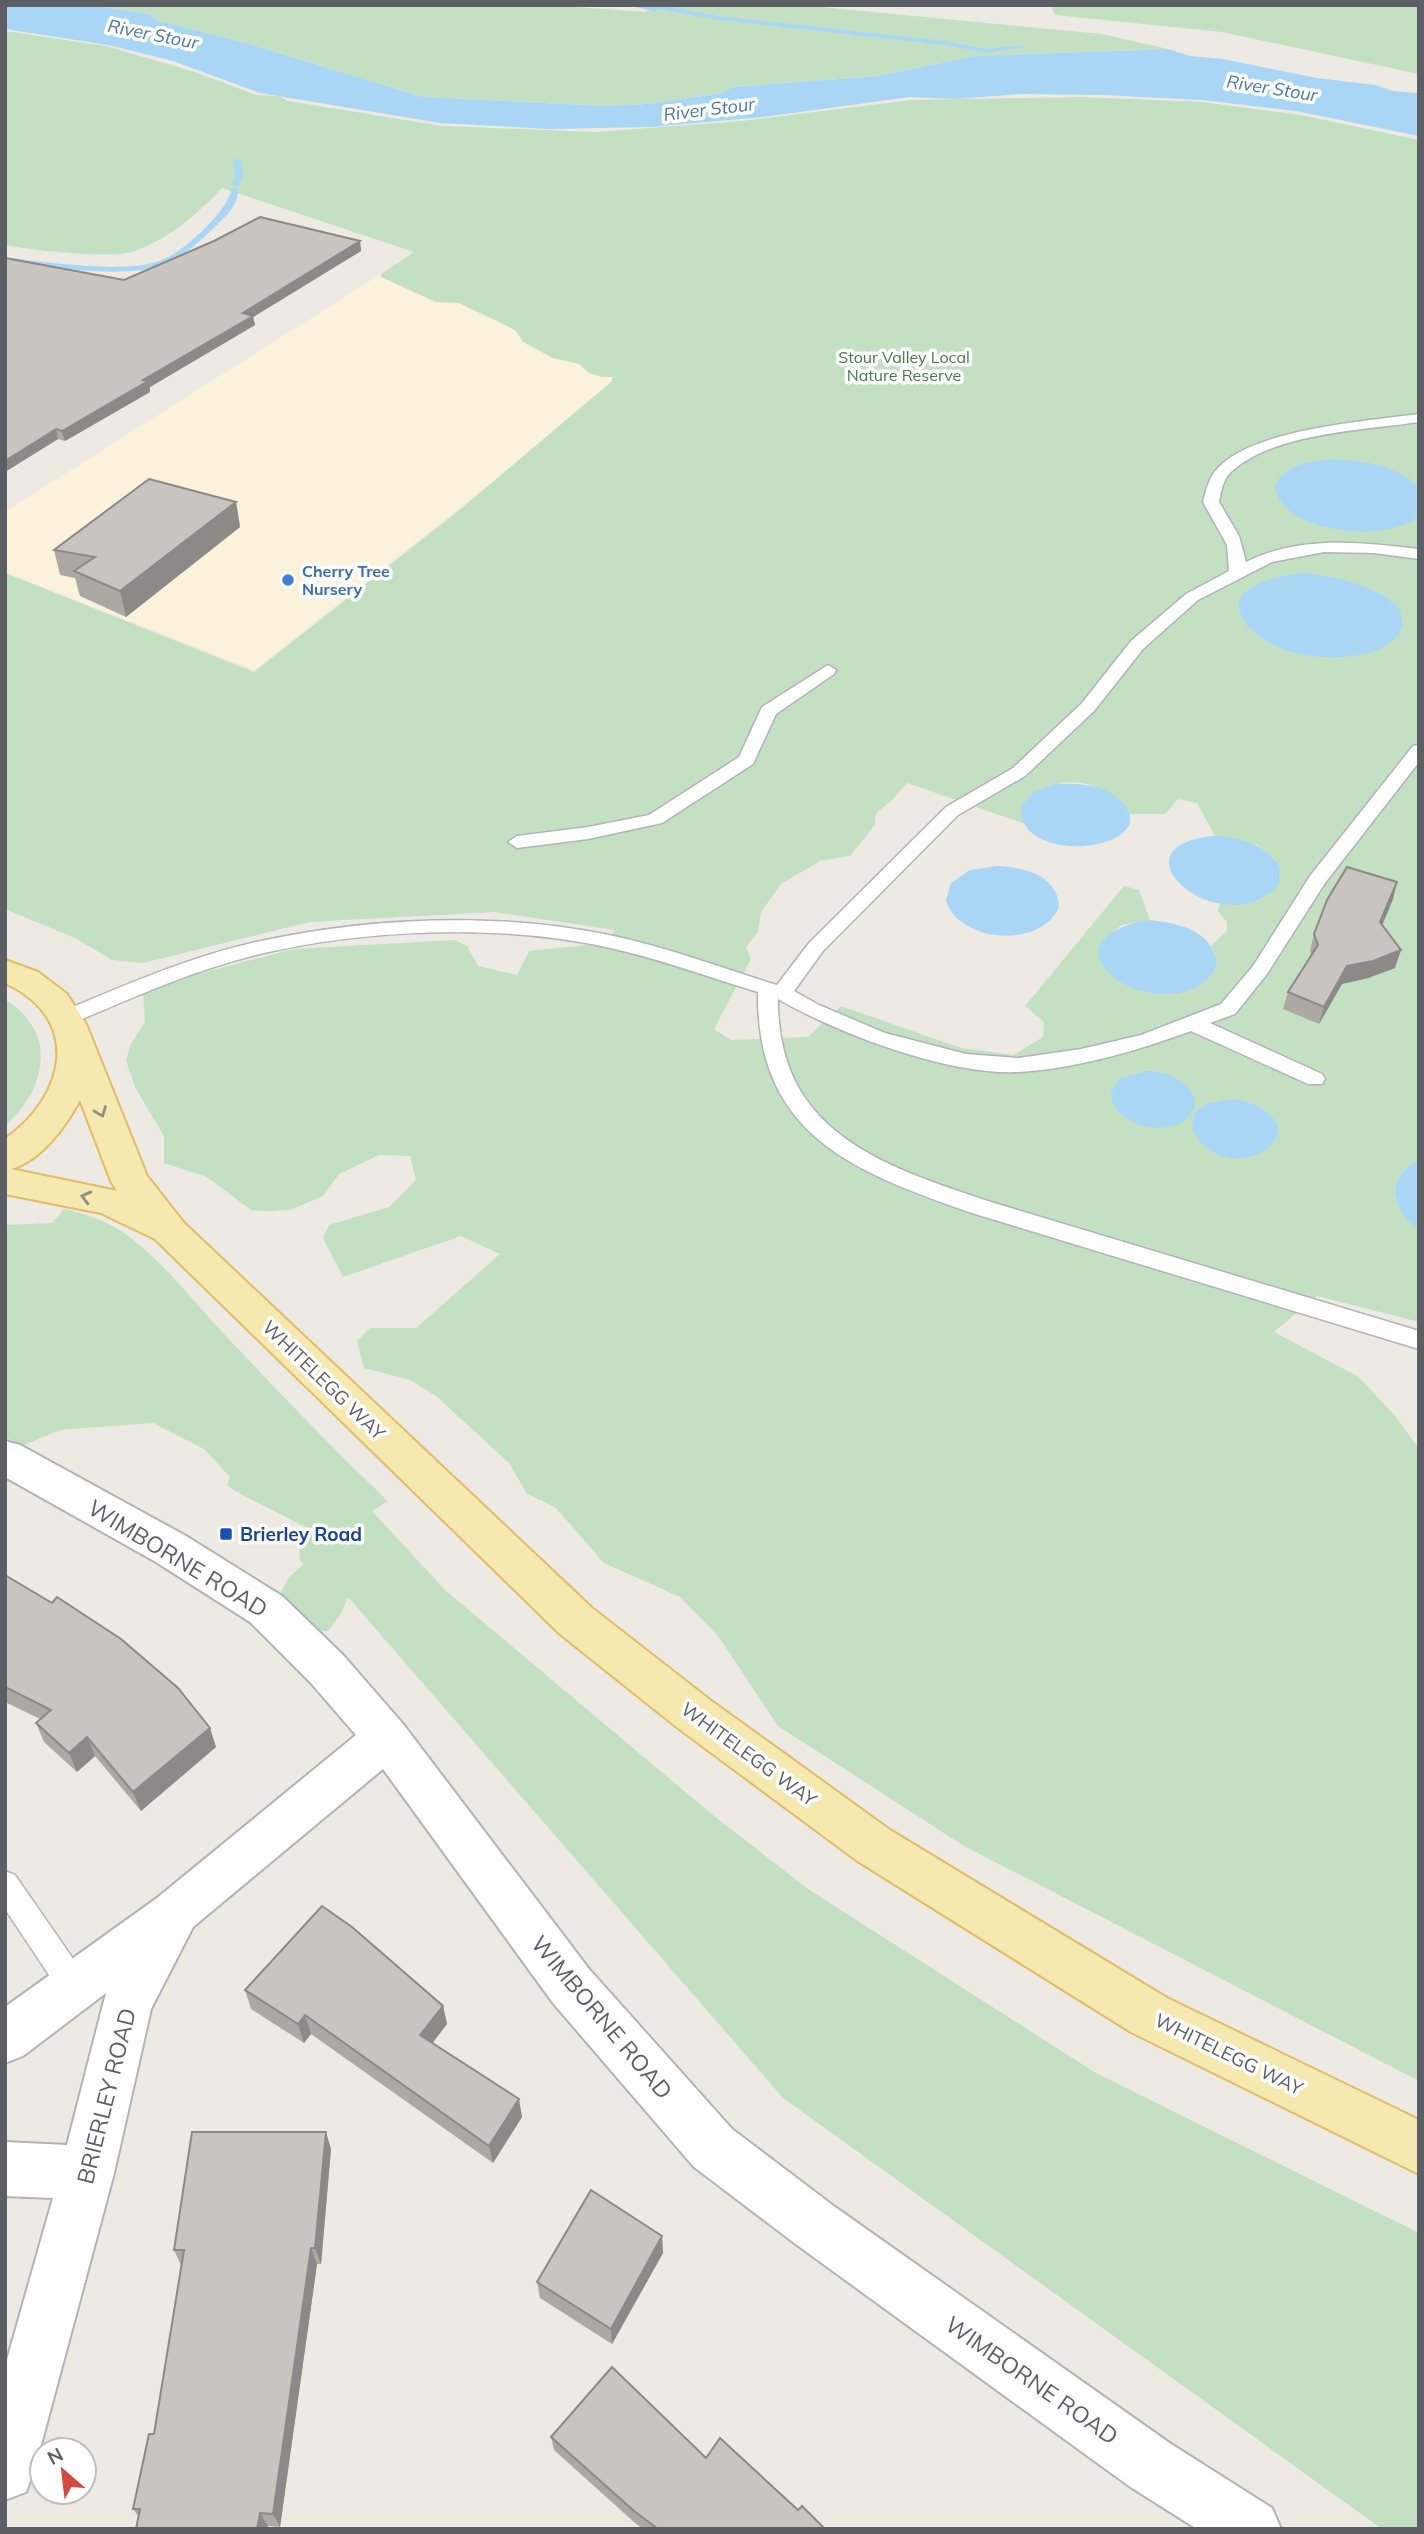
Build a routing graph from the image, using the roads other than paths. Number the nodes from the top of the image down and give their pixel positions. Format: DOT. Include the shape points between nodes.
graph roads {
  1 [pos="1419,418"];
  2 [pos="1230,536"];
  3 [pos="1292,554"];
  4 [pos="1419,554"];
  5 [pos="1237,574"];
  6 [pos="828,670"];
  7 [pos="1419,750"];
  8 [pos="517,842"];
  9 [pos="5,971"];
  10 [pos="775,991"];
  11 [pos="1191,1023"];
  12 [pos="72,1033"];
  13 [pos="1315,1079"];
  14 [pos="5,1158"];
  15 [pos="5,1181"];
  16 [pos="171,1233"];
  17 [pos="1419,1340"];
  18 [pos="5,1457"];
  19 [pos="387,1738"];
  20 [pos="5,1884"];
  21 [pos="176,1911"];
  22 [pos="74,1986"];
  23 [pos="5,2038"];
  24 [pos="1419,2148"];
  25 [pos="5,2169"];
  26 [pos="87,2173"];
  27 [pos="5,2470"];
  28 [pos="1251,2529"];
  1 -- 2 [label="lane" via="1251,451 1224,470 1214,488 1211,502"];
  2 -- 3 [label="lane" via="1254,547"];
  2 -- 5 [label="lane" via="1238,549"];
  3 -- 4 [label="lane" via="1324,547"];
  3 -- 5 [label="lane" via="1268,558"];
  5 -- 10 [label="lane" via="1192,597 1136,645 1088,707 1019,772 952,811"];
  6 -- 8 [label="lane" via="768,711 747,760 655,819"];
  7 -- 11 [label="lane" via="1317,880 1260,970 1228,1009"];
  9 -- 12 [label="main road" via="46,992"];
  10 -- 11 [label="lane" via="878,1038 966,1061 1019,1065 1081,1056 1147,1040"];
  10 -- 12 [label="lane" via="607,942 511,927 358,932 262,947 165,976"];
  10 -- 17 [label="lane" via="767,1023 771,1055 789,1094 817,1126 858,1159 920,1187 1049,1229"];
  11 -- 13 [label="lane"];
  12 -- 14 [label="main road" via="72,1082 53,1115"];
  12 -- 16 [label="main road, WHITELEGG WAY, one-way" via="130,1181"];
  16 -- 15 [label="main road, WHITELEGG WAY, one-way" via="110,1202"];
  16 -- 24 [label="main road, WHITELEGG WAY" via="576,1621 717,1731 873,1845 1149,2015"];
  18 -- 19 [label="street, WIMBORNE ROAD" via="171,1549 266,1609"];
  19 -- 21 [label="street, BRIERLEY ROAD"];
  19 -- 28 [label="street, WIMBORNE ROAD" via="571,1986 713,2148 1150,2465"];
  20 -- 22 [label="lane"];
  21 -- 22 [label="street"];
  21 -- 26 [label="street, BRIERLEY ROAD" via="127,2004"];
  22 -- 23 [label="street"];
  25 -- 26 [label="street"];
  26 -- 27 [label="street, BRIERLEY ROAD"];
}
